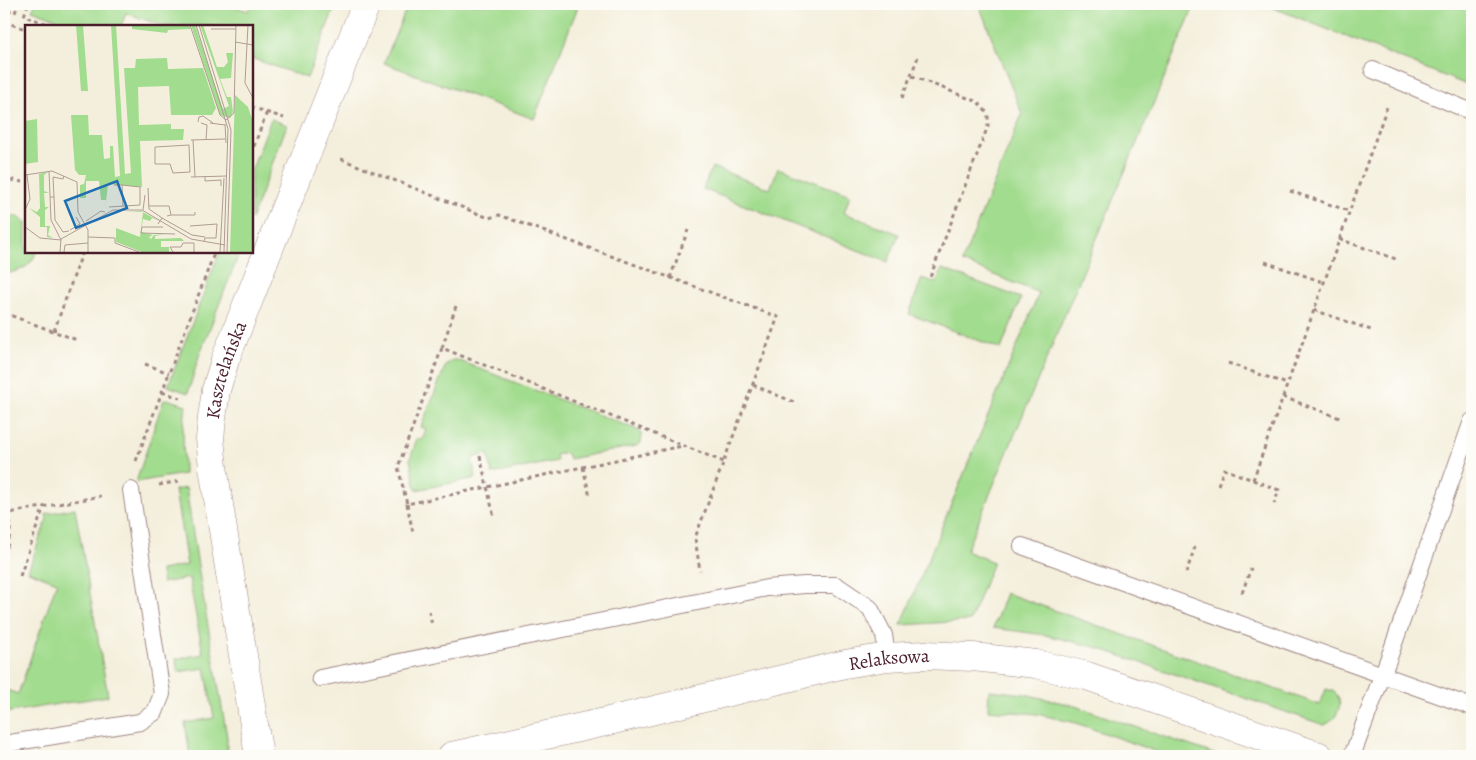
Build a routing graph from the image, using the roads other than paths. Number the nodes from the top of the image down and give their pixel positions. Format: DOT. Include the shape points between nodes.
graph roads {
  1 [pos="366,4"];
  2 [pos="1373,70"];
  3 [pos="1472,112"];
  4 [pos="1472,422"];
  5 [pos="131,490"];
  6 [pos="1022,546"];
  7 [pos="887,657"];
  8 [pos="1382,676"];
  9 [pos="320,678"];
  10 [pos="1472,707"];
  11 [pos="4,744"];
  12 [pos="259,756"];
  13 [pos="452,756"];
  14 [pos="1319,756"];
  15 [pos="1352,756"];
  1 -- 12 [label="street, Kasztelańska" via="225,360 215,400 210,439 212,467"];
  2 -- 3 [label="lane"];
  4 -- 8 [label="lane"];
  5 -- 11 [label="lane" via="162,694 155,712 140,722"];
  6 -- 8 [label="lane"];
  7 -- 9 [label="lane" via="884,634 870,608 836,585 805,585 767,588"];
  7 -- 13 [label="street, Relaksowa"];
  7 -- 14 [label="street, Relaksowa" via="973,657 1036,664 1087,676"];
  8 -- 10 [label="lane"];
  8 -- 15 [label="lane"];
}
